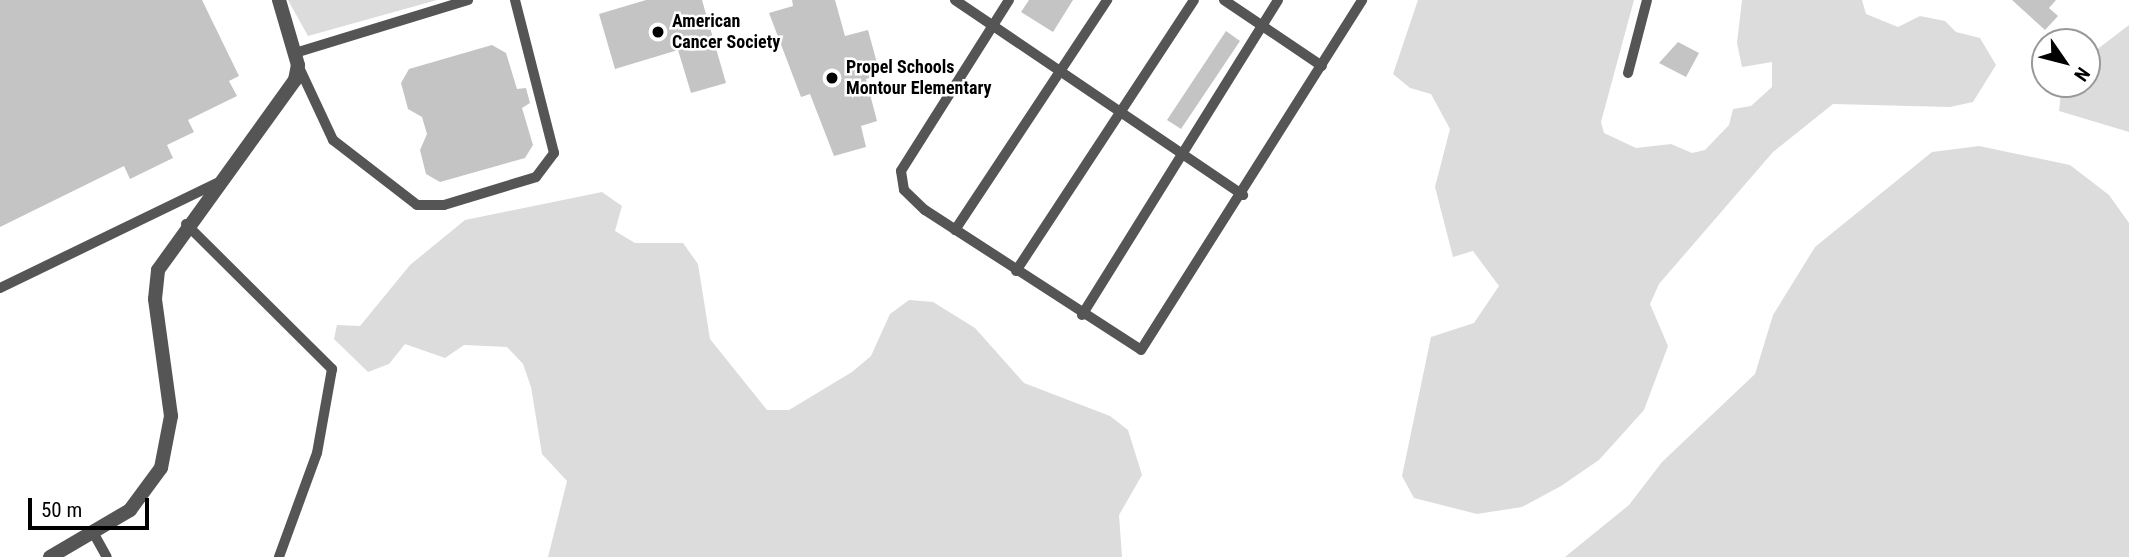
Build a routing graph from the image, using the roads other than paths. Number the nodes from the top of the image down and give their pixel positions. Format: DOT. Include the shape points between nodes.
graph roads {
  1 [pos="279,0"];
  2 [pos="468,0"];
  3 [pos="515,0"];
  4 [pos="955,0"];
  5 [pos="1009,0"];
  6 [pos="1107,0"];
  7 [pos="1194,0"];
  8 [pos="1224,0"];
  9 [pos="1278,0"];
  10 [pos="1362,0"];
  11 [pos="1647,0"];
  12 [pos="993,26"];
  13 [pos="1262,26"];
  14 [pos="296,59"];
  15 [pos="1322,66"];
  16 [pos="1628,73"];
  17 [pos="1064,74"];
  18 [pos="1122,113"];
  19 [pos="1183,154"];
  20 [pos="217,183"];
  21 [pos="1242,195"];
  22 [pos="186,224"];
  23 [pos="955,230"];
  24 [pos="1016,271"];
  25 [pos="0,288"];
  26 [pos="1082,315"];
  27 [pos="94,534"];
  28 [pos="50,557"];
  29 [pos="107,557"];
  30 [pos="279,557"];
  1 -- 14 [label="street"];
  2 -- 14 [label="lane"];
  3 -- 14 [label="lane" via="554,153 536,177 444,205 417,205 333,140"];
  4 -- 12 [label="lane"];
  5 -- 12 [label="lane"];
  6 -- 17 [label="lane"];
  7 -- 18 [label="lane"];
  8 -- 13 [label="lane"];
  9 -- 13 [label="lane"];
  10 -- 15 [label="lane"];
  11 -- 16 [label="lane"];
  12 -- 17 [label="lane"];
  12 -- 23 [label="lane" via="901,171 904,190"];
  13 -- 15 [label="lane"];
  13 -- 19 [label="lane"];
  14 -- 20 [label="street" via="295,80"];
  15 -- 21 [label="lane"];
  17 -- 18 [label="lane"];
  17 -- 23 [label="lane"];
  18 -- 19 [label="lane"];
  18 -- 24 [label="lane"];
  19 -- 21 [label="lane"];
  19 -- 26 [label="lane"];
  20 -- 22 [label="street"];
  20 -- 25 [label="lane"];
  21 -- 26 [label="lane" via="1148,346 1132,348"];
  22 -- 27 [label="street" via="164,255 155,286 171,416 161,468 130,510"];
  22 -- 30 [label="lane" via="332,369 317,453"];
  23 -- 24 [label="lane"];
  24 -- 26 [label="lane"];
  27 -- 28 [label="street"];
  27 -- 29 [label="lane"];
}
